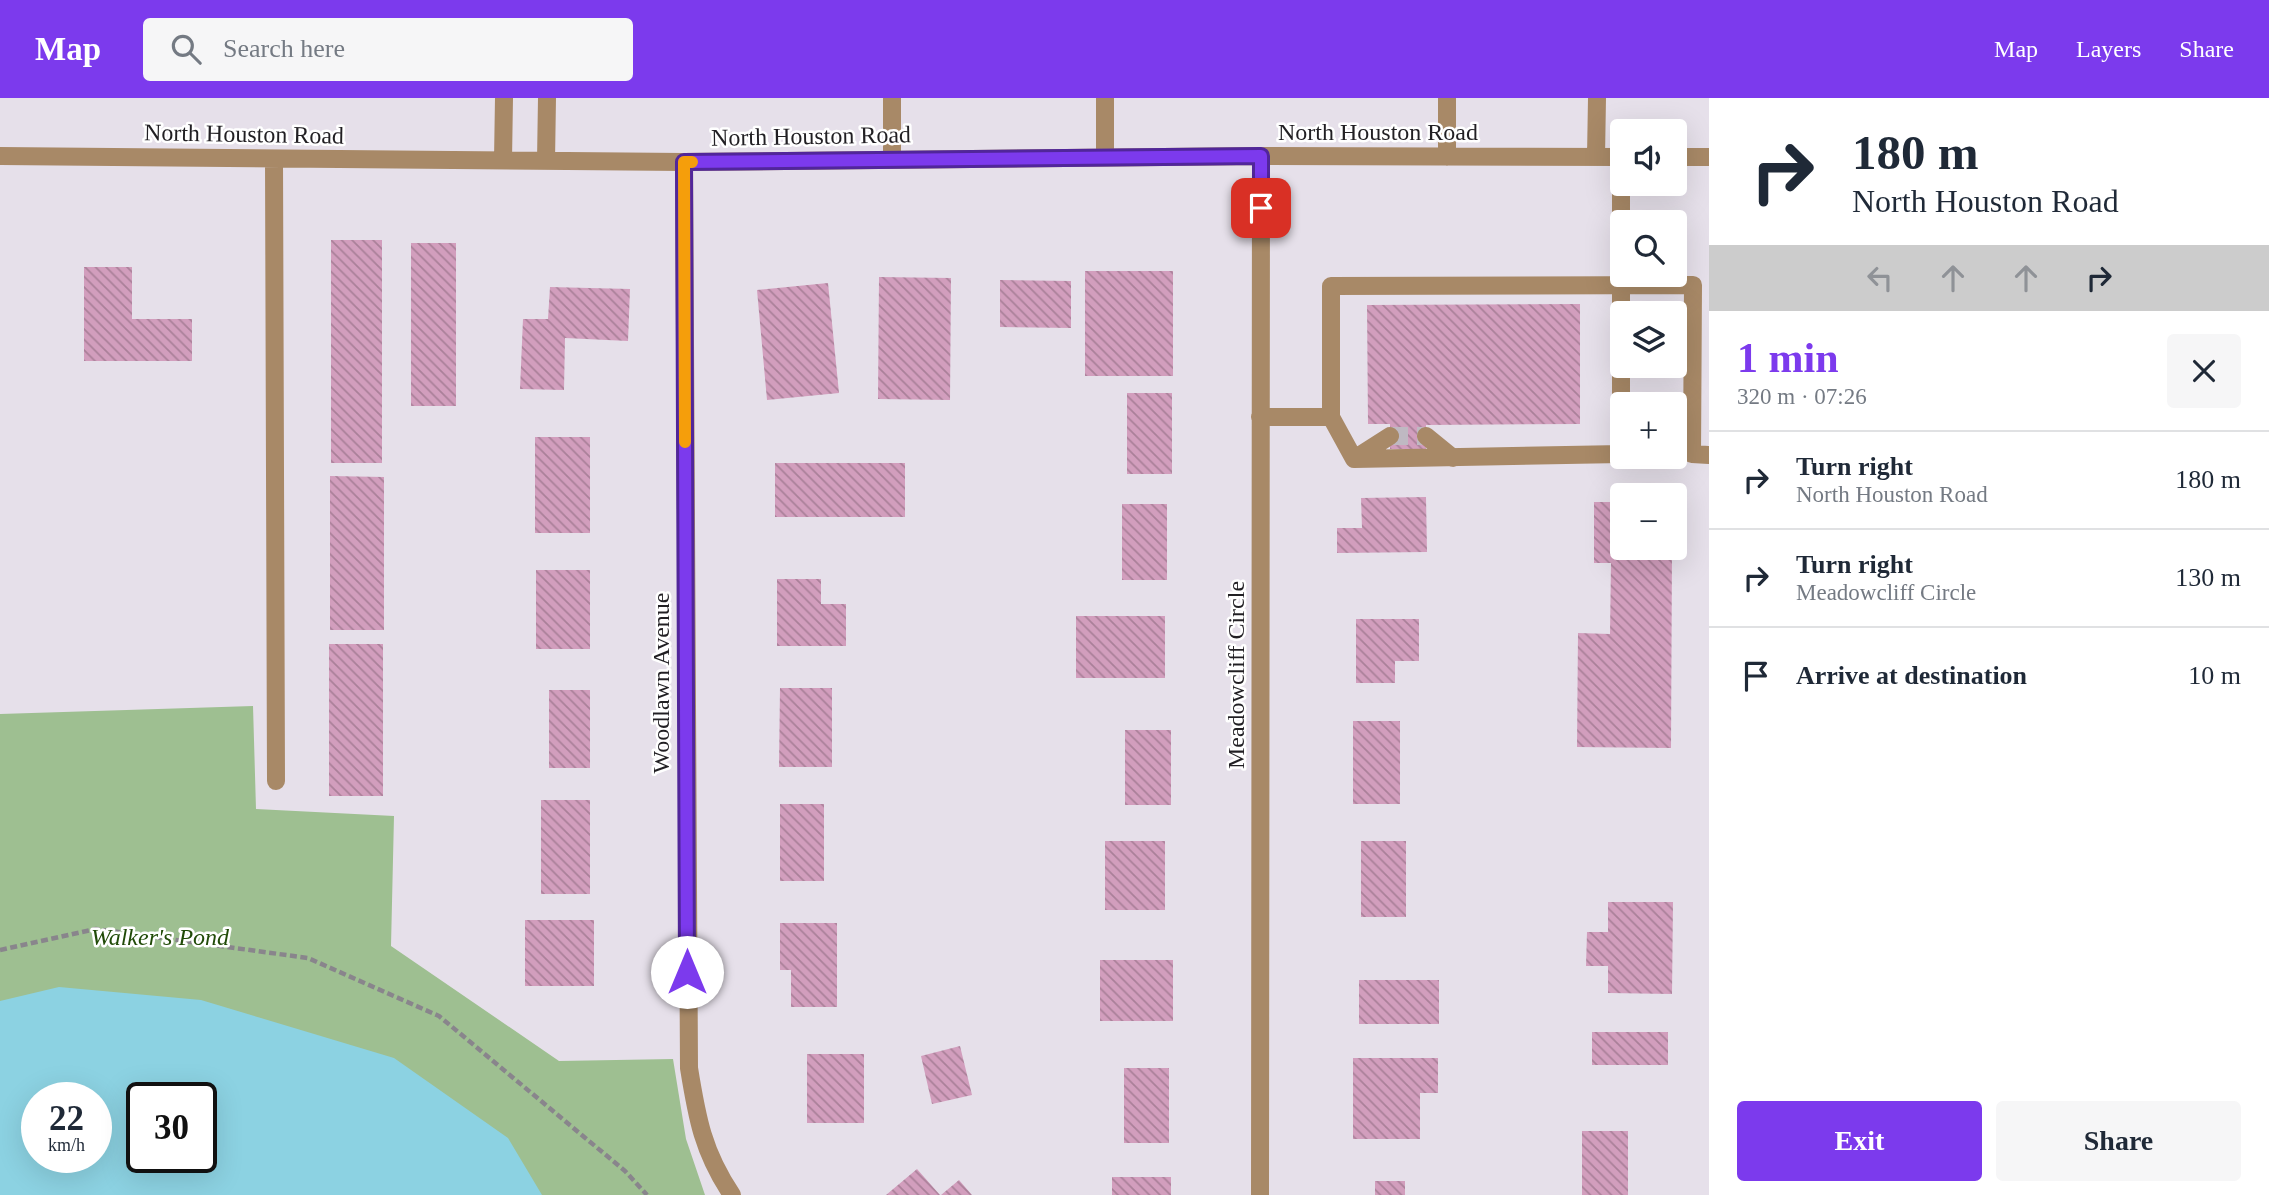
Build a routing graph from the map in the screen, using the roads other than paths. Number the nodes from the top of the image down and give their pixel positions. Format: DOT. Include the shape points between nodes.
graph roads {
  1 [pos="504,98"];
  2 [pos="547,98"];
  3 [pos="892,98"];
  4 [pos="1105,98"];
  5 [pos="1447,98"];
  6 [pos="1597,98"];
  7 [pos="0,156"];
  8 [pos="1261,156"];
  9 [pos="1447,157"];
  10 [pos="1610,157"];
  11 [pos="1687,157"];
  12 [pos="1709,157"];
  13 [pos="1105,158"];
  14 [pos="1597,158"];
  15 [pos="274,159"];
  16 [pos="503,160"];
  17 [pos="892,160"];
  18 [pos="546,161"];
  19 [pos="684,162"];
  20 [pos="1610,285"];
  21 [pos="1687,285"];
  22 [pos="1621,287"];
  23 [pos="1622,392"];
  24 [pos="1331,417"];
  25 [pos="1260,418"];
  26 [pos="1390,436"];
  27 [pos="1426,436"];
  28 [pos="1610,454"];
  29 [pos="1692,455"];
  30 [pos="1453,458"];
  31 [pos="1354,459"];
  32 [pos="276,781"];
  33 [pos="732,1195"];
  34 [pos="1260,1195"];
  1 -- 16 [label="street"];
  2 -- 18 [label="street"];
  3 -- 17 [label="street"];
  4 -- 13 [label="street"];
  5 -- 9 [label="street"];
  6 -- 14 [label="street"];
  7 -- 15 [label="street, North Houston Road"];
  8 -- 9 [label="street, North Houston Road"];
  8 -- 13 [label="street, North Houston Road"];
  8 -- 25 [label="street, Meadowcliff Circle"];
  9 -- 14 [label="street, North Houston Road"];
  10 -- 14 [label="street, North Houston Road"];
  11 -- 12 [label="street"];
  13 -- 17 [label="street, North Houston Road"];
  15 -- 16 [label="street, North Houston Road"];
  15 -- 32 [label="street"];
  16 -- 18 [label="street, North Houston Road"];
  17 -- 19 [label="street, North Houston Road"];
  18 -- 19 [label="street, North Houston Road"];
  19 -- 33 [label="street, Woodlawn Avenue" via="689,1068 698,1125 715,1170"];
  20 -- 24 [label="street" via="1331,286"];
  21 -- 29 [label="street" via="1693,285"];
  22 -- 23 [label="street"];
  24 -- 25 [label="street"];
  24 -- 31 [label="street"];
  25 -- 34 [label="street, Meadowcliff Circle"];
  26 -- 31 [label="street"];
  27 -- 30 [label="street"];
  28 -- 30 [label="street"];
  30 -- 31 [label="street"];
}
